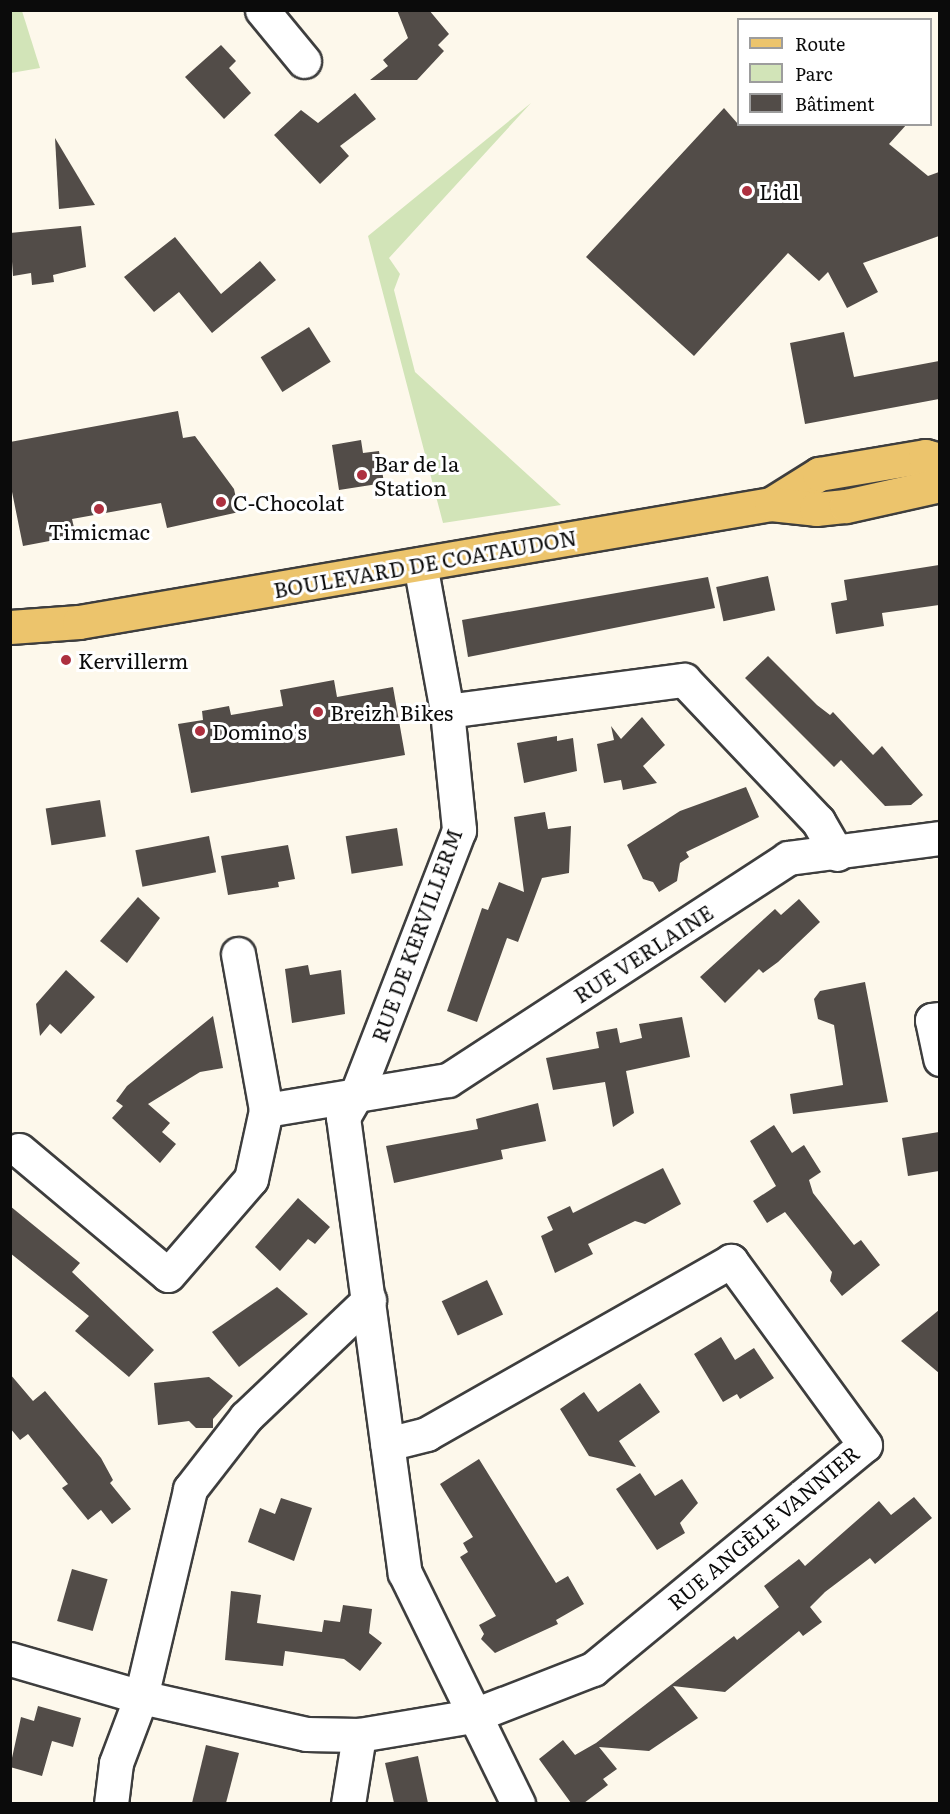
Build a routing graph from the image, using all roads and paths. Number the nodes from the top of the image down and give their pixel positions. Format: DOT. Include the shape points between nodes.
graph roads {
  1 [pos="262,10"];
  2 [pos="304,61"];
  3 [pos="939,460"];
  4 [pos="939,485"];
  5 [pos="771,504"];
  6 [pos="420,564"];
  7 [pos="79,622"];
  8 [pos="10,627"];
  9 [pos="10,643"];
  10 [pos="447,711"];
  11 [pos="939,837"];
  12 [pos="837,854"];
  13 [pos="238,954"];
  14 [pos="939,1019"];
  15 [pos="939,1059"];
  16 [pos="357,1093"];
  17 [pos="266,1110"];
  18 [pos="19,1150"];
  19 [pos="369,1300"];
  20 [pos="387,1444"];
  21 [pos="10,1659"];
  22 [pos="141,1697"];
  23 [pos="472,1716"];
  24 [pos="359,1735"];
  25 [pos="111,1803"];
  26 [pos="348,1803"];
  27 [pos="518,1803"];
  1 -- 2 [label="street"];
  3 -- 5 [label="main road, BOULEVARD DE COATAUDON" via="926,456 819,474"];
  4 -- 5 [label="main road, BOULEVARD DE COATAUDON" via="846,506 816,509"];
  5 -- 6 [label="main road, BOULEVARD DE COATAUDON"];
  6 -- 7 [label="main road, BOULEVARD DE COATAUDON"];
  6 -- 10 [label="street, RUE DE KERVILLERM"];
  7 -- 8 [label="main road, BOULEVARD DE COATAUDON"];
  7 -- 9 [label="main road, BOULEVARD DE COATAUDON"];
  10 -- 12 [label="street" via="684,680 818,821"];
  10 -- 16 [label="street, RUE DE KERVILLERM" via="459,830"];
  11 -- 12 [label="street, RUE VERLAINE"];
  12 -- 16 [label="street, RUE VERLAINE" via="788,858 448,1080"];
  13 -- 17 [label="street"];
  14 -- 15 [label="street" via="933,1020"];
  16 -- 17 [label="street, RUE VERLAINE"];
  16 -- 19 [label="street, RUE DE KERVILLERM" via="343,1117"];
  17 -- 18 [label="street" via="251,1179 168,1275"];
  19 -- 20 [label="street"];
  19 -- 22 [label="street" via="246,1418 190,1489"];
  20 -- 23 [label="street" via="405,1573"];
  20 -- 23 [label="street, RUE ANGÈLE VANNIER" via="427,1434 731,1261 865,1445 593,1669"];
  21 -- 22 [label="street, RUE ANGÈLE VANNIER"];
  22 -- 24 [label="street, RUE ANGÈLE VANNIER" via="250,1725 306,1734"];
  22 -- 25 [label="street" via="116,1763"];
  23 -- 24 [label="street, RUE ANGÈLE VANNIER"];
  23 -- 27 [label="street"];
  24 -- 26 [label="street"];
}
